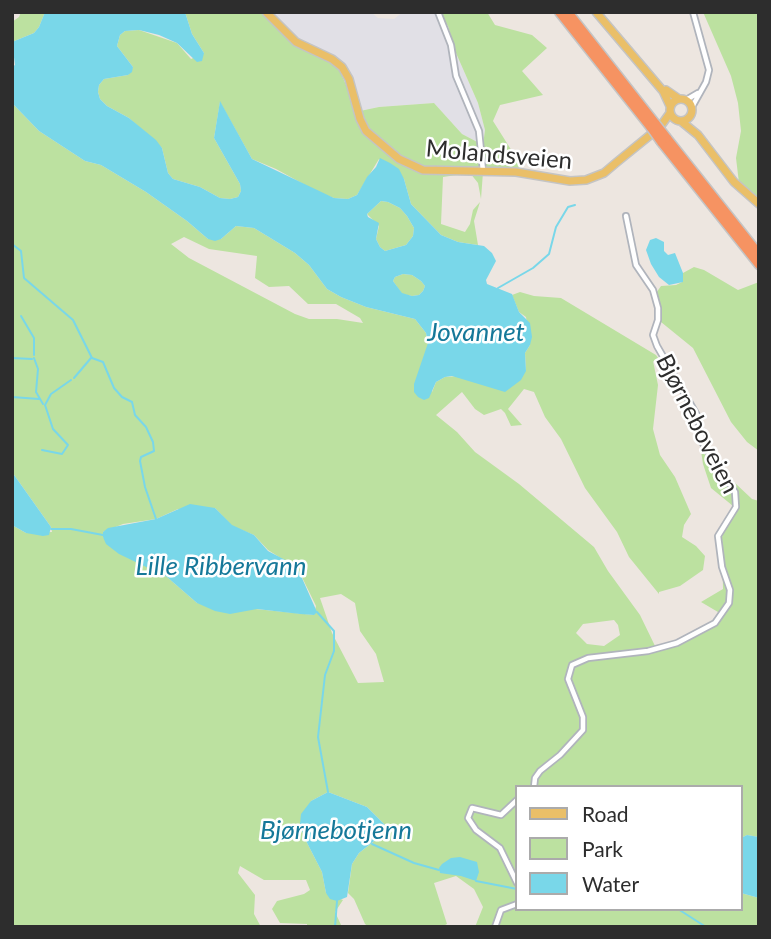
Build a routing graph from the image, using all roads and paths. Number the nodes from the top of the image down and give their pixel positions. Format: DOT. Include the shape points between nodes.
graph roads {
  1 [pos="266,12"];
  2 [pos="438,12"];
  3 [pos="559,12"];
  4 [pos="568,12"];
  5 [pos="598,12"];
  6 [pos="693,12"];
  7 [pos="699,93"];
  8 [pos="682,99"];
  9 [pos="670,109"];
  10 [pos="692,111"];
  11 [pos="679,121"];
  12 [pos="656,127"];
  13 [pos="698,135"];
  14 [pos="664,140"];
  15 [pos="483,171"];
  16 [pos="759,204"];
  17 [pos="626,216"];
  18 [pos="759,254"];
  19 [pos="759,265"];
  20 [pos="534,785"];
  21 [pos="516,800"];
  22 [pos="516,881"];
  23 [pos="516,904"];
  24 [pos="495,927"];
  1 -- 15 [label="main road, Molandsveien" via="296,42 342,68 363,125 387,150 423,170"];
  2 -- 15 [label="street" via="462,94 479,131"];
  3 -- 12 [label="highway"];
  4 -- 12 [label="highway"];
  5 -- 8 [label="main road" via="665,89"];
  5 -- 9 [label="main road" via="663,91"];
  6 -- 7 [label="street" via="709,66"];
  7 -- 8 [label="street"];
  7 -- 10 [label="street"];
  8 -- 9 [label="main road, Molandsveien"];
  8 -- 10 [label="main road"];
  9 -- 11 [label="main road"];
  9 -- 12 [label="main road, Molandsveien"];
  10 -- 11 [label="main road, Molandsveien"];
  10 -- 13 [label="main road"];
  11 -- 12 [label="main road, Molandsveien"];
  11 -- 13 [label="main road"];
  12 -- 14 [label="highway, bridge"];
  12 -- 15 [label="main road, Molandsveien" via="604,173 586,180"];
  13 -- 16 [label="main road" via="725,172"];
  14 -- 18 [label="highway"];
  14 -- 19 [label="highway"];
  17 -- 20 [label="street, Bjørneboveien" via="636,265 653,290 658,308 653,335 657,346 698,417 702,442 735,492 736,507 718,536 729,603 715,623 677,643 588,658 572,665 568,679 583,730 540,771"];
  21 -- 22 [label="street" via="501,815 474,807 468,813 475,830 500,848"];
  23 -- 24 [label="street" via="501,910"];
}
